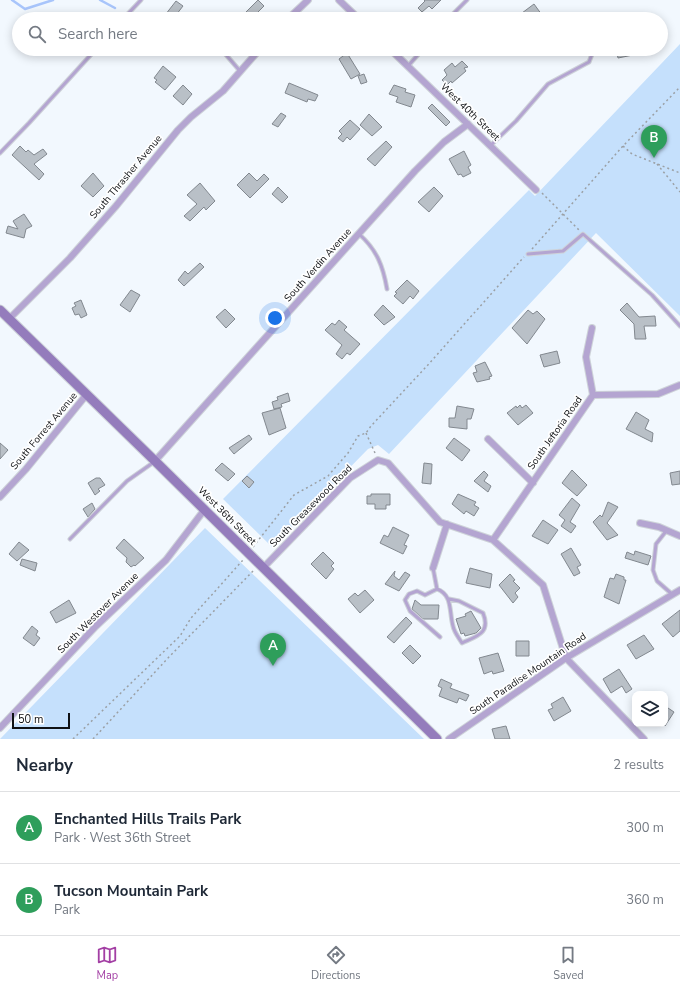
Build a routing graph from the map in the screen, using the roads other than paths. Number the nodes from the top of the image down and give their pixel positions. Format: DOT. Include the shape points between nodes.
graph roads {
  1 [pos="141,0"];
  2 [pos="308,0"];
  3 [pos="339,0"];
  4 [pos="467,0"];
  5 [pos="130,12"];
  6 [pos="295,12"];
  7 [pos="352,12"];
  8 [pos="455,12"];
  9 [pos="90,56"];
  10 [pos="227,56"];
  11 [pos="254,56"];
  12 [pos="397,56"];
  13 [pos="417,56"];
  14 [pos="591,56"];
  15 [pos="408,66"];
  16 [pos="240,71"];
  17 [pos="468,124"];
  18 [pos="490,146"];
  19 [pos="0,152"];
  20 [pos="536,190"];
  21 [pos="359,234"];
  22 [pos="528,254"];
  23 [pos="387,289"];
  24 [pos="0,310"];
  25 [pos="9,319"];
  26 [pos="680,326"];
  27 [pos="592,328"];
  28 [pos="680,385"];
  29 [pos="87,394"];
  30 [pos="593,395"];
  31 [pos="488,439"];
  32 [pos="155,461"];
  33 [pos="533,483"];
  34 [pos="0,497"];
  35 [pos="205,509"];
  36 [pos="448,524"];
  37 [pos="640,524"];
  38 [pos="666,530"];
  39 [pos="680,536"];
  40 [pos="70,539"];
  41 [pos="493,540"];
  42 [pos="261,566"];
  43 [pos="433,568"];
  44 [pos="437,589"];
  45 [pos="680,590"];
  46 [pos="673,595"];
  47 [pos="449,599"];
  48 [pos="440,637"];
  49 [pos="566,658"];
  50 [pos="0,728"];
  51 [pos="437,739"];
  52 [pos="449,739"];
  53 [pos="644,739"];
  1 -- 5 [label="lane"];
  2 -- 6 [label="street"];
  3 -- 7 [label="street"];
  4 -- 8 [label="lane"];
  9 -- 19 [label="lane"];
  10 -- 16 [label="lane"];
  11 -- 16 [label="street, South Thrasher Avenue"];
  12 -- 15 [label="street, West 40th Street"];
  13 -- 15 [label="lane"];
  14 -- 18 [label="lane" via="589,62 548,84"];
  15 -- 17 [label="street, West 40th Street"];
  16 -- 25 [label="street, South Thrasher Avenue" via="222,91 191,116 70,258"];
  17 -- 18 [label="street, West 40th Street"];
  17 -- 21 [label="street, South Verdin Avenue" via="434,150"];
  18 -- 20 [label="street, West 40th Street"];
  21 -- 23 [label="lane" via="377,254"];
  21 -- 32 [label="street, South Verdin Avenue"];
  22 -- 26 [label="lane" via="564,251 583,234 652,295"];
  24 -- 25 [label="street, West 36th Street"];
  25 -- 29 [label="street, West 36th Street"];
  27 -- 30 [label="street, South Jeftoria Road" via="586,356"];
  28 -- 30 [label="street, South Jeftoria Road" via="658,394"];
  29 -- 32 [label="street, West 36th Street"];
  29 -- 34 [label="street, South Forrest Avenue"];
  30 -- 33 [label="street, South Jeftoria Road"];
  31 -- 33 [label="street, South Jeftoria Road"];
  32 -- 35 [label="street, West 36th Street"];
  32 -- 40 [label="lane" via="127,481"];
  33 -- 41 [label="street, South Jeftoria Road"];
  35 -- 42 [label="street, West 36th Street"];
  35 -- 50 [label="street, South Westover Avenue" via="166,560 96,626"];
  36 -- 41 [label="street"];
  36 -- 42 [label="street, South Greasewood Road" via="440,522 388,463 378,460 350,478"];
  36 -- 43 [label="street"];
  37 -- 38 [label="street"];
  38 -- 39 [label="street"];
  38 -- 46 [label="lane" via="656,544 653,570 657,581"];
  41 -- 49 [label="street" via="543,585"];
  42 -- 51 [label="street, West 36th Street"];
  43 -- 44 [label="lane"];
  44 -- 47 [label="lane" via="444,591"];
  44 -- 48 [label="lane" via="425,595 417,591 405,600 410,611"];
  45 -- 46 [label="street, South Paradise Mountain Road"];
  46 -- 49 [label="street, South Paradise Mountain Road"];
  47 -- 47 [label="lane" via="453,627 462,643 481,634 485,624 484,613"];
  49 -- 52 [label="street, South Paradise Mountain Road"];
  49 -- 53 [label="street"];
}
